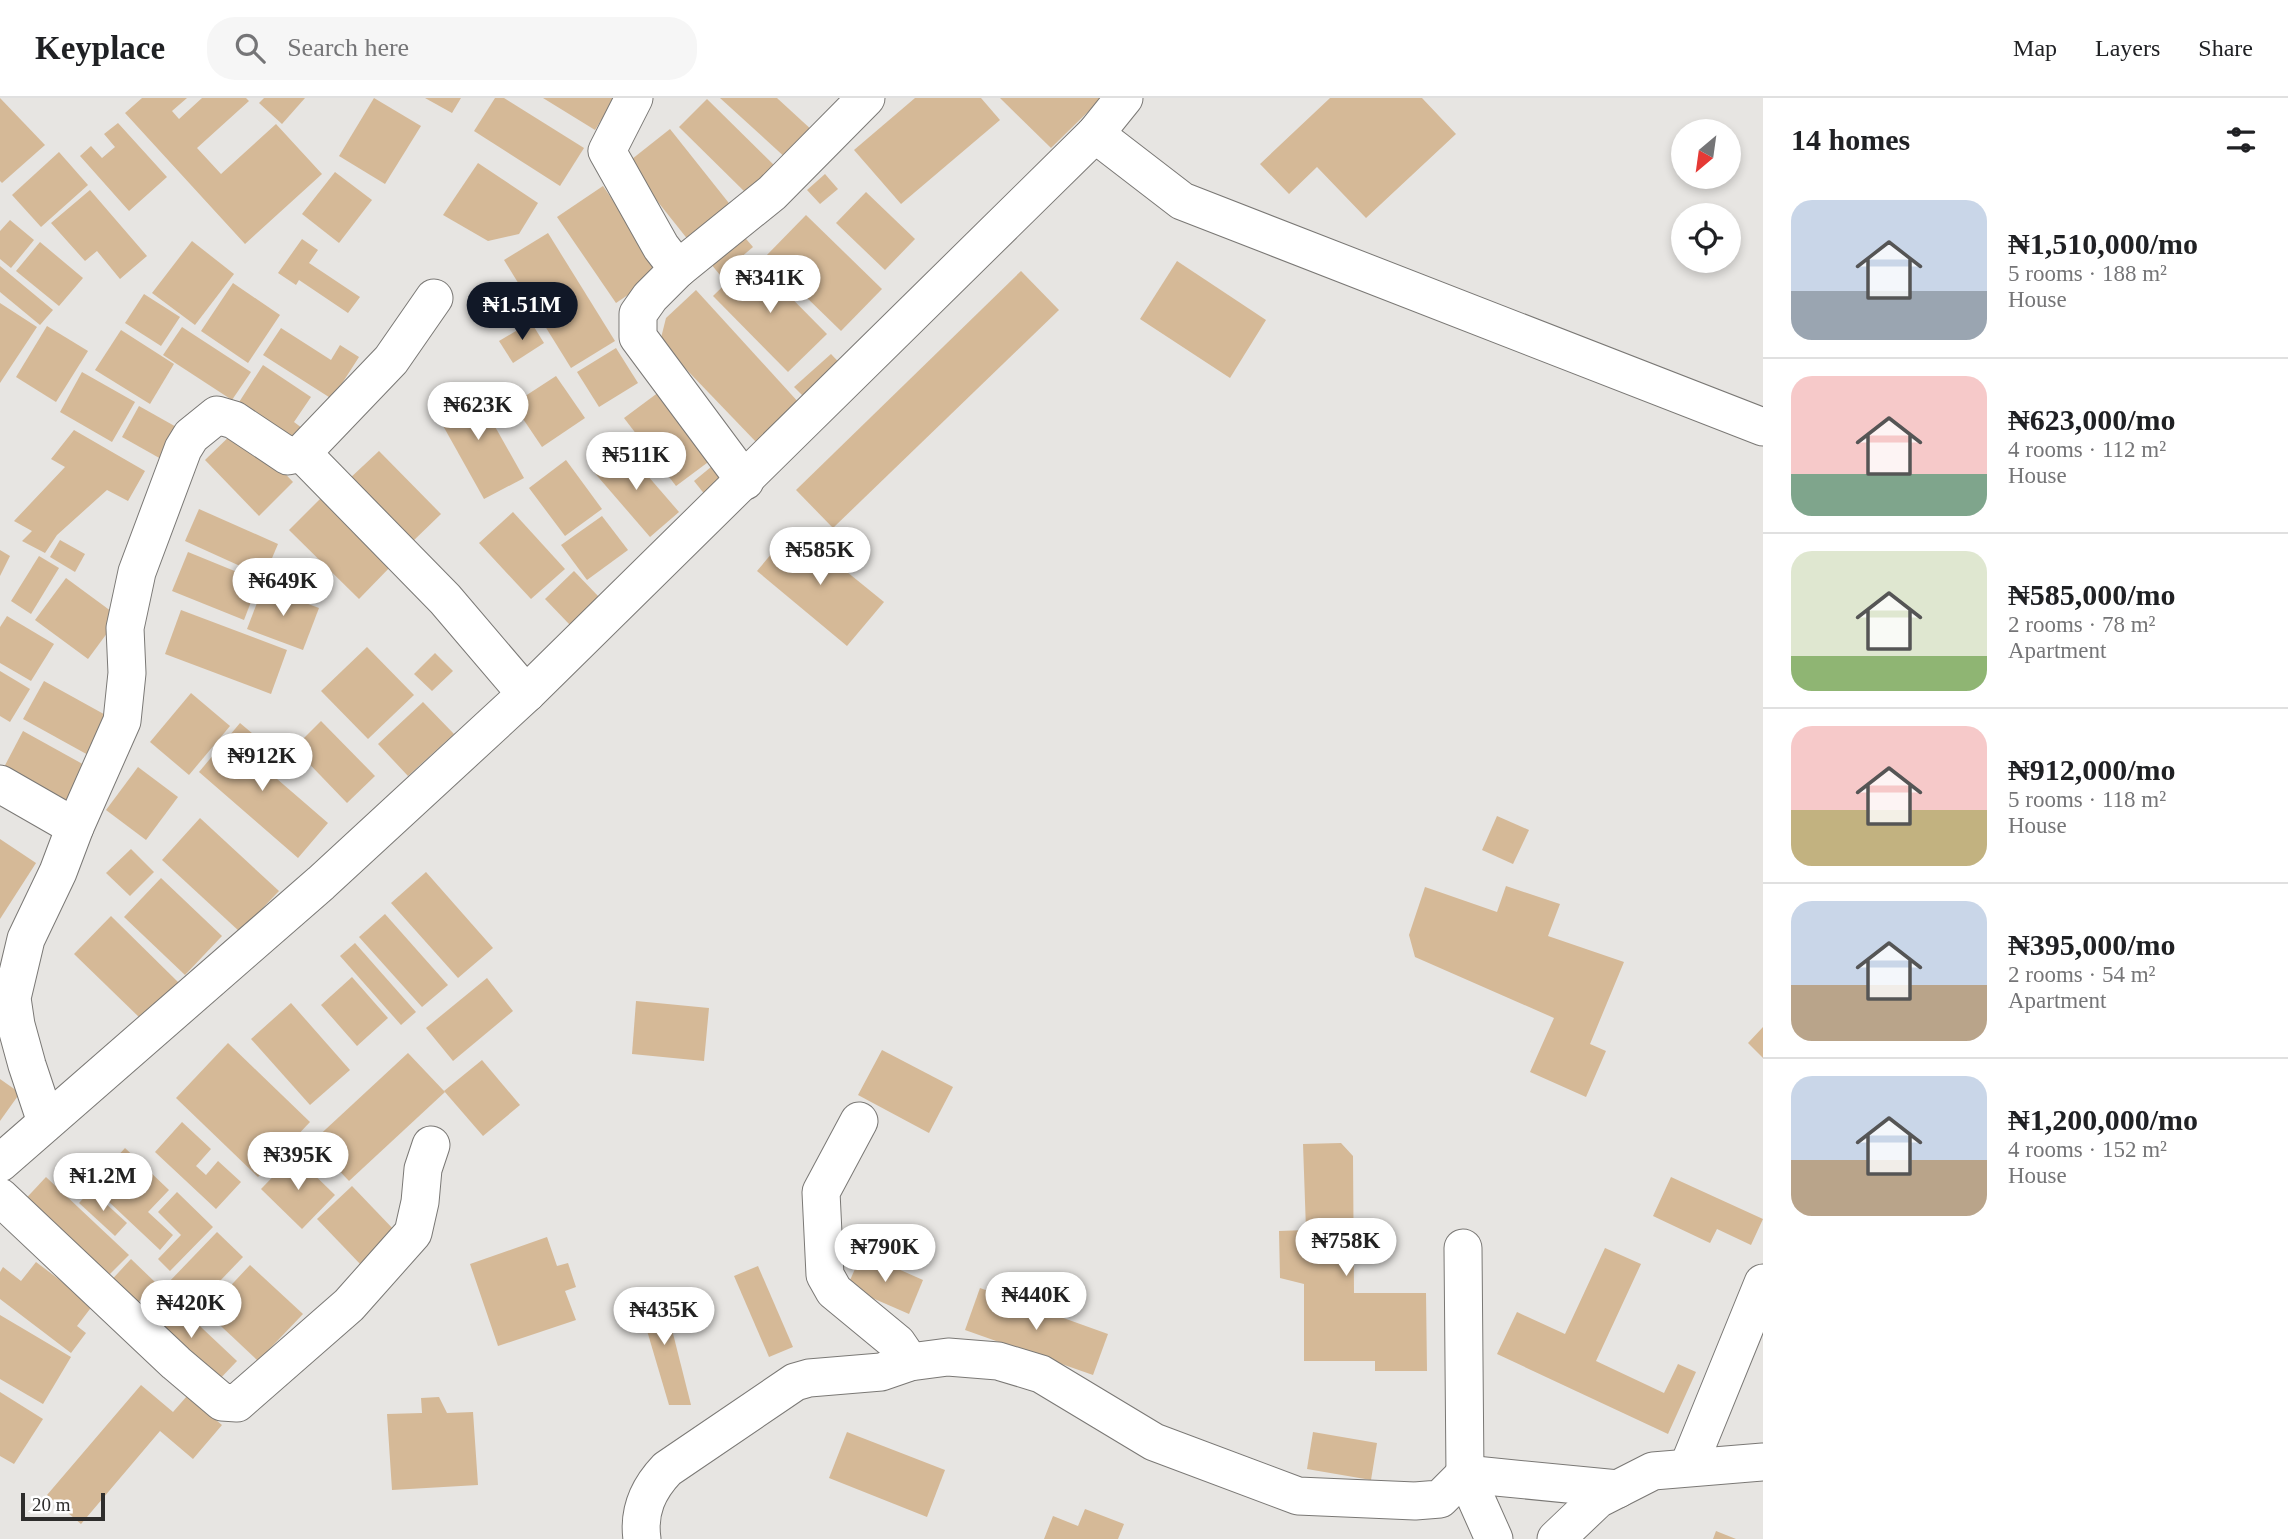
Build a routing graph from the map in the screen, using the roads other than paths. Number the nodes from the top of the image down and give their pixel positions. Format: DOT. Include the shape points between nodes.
graph roads {
  1 [pos="634,98"];
  2 [pos="866,98"];
  3 [pos="1124,98"];
  4 [pos="1095,134"];
  5 [pos="678,269"];
  6 [pos="434,298"];
  7 [pos="1763,427"];
  8 [pos="303,453"];
  9 [pos="745,481"];
  10 [pos="526,694"];
  11 [pos="0,785"];
  12 [pos="75,827"];
  13 [pos="6,994"];
  14 [pos="859,1121"];
  15 [pos="46,1122"];
  16 [pos="431,1145"];
  17 [pos="0,1163"];
  18 [pos="0,1197"];
  19 [pos="1463,1248"];
  20 [pos="1763,1283"];
  21 [pos="910,1362"];
  22 [pos="1763,1462"];
  23 [pos="1688,1467"];
  24 [pos="1465,1474"];
  25 [pos="1618,1489"];
  26 [pos="642,1539"];
  27 [pos="1494,1539"];
  28 [pos="1556,1539"];
  1 -- 5 [label="street" via="607,152 655,238"];
  2 -- 5 [label="street" via="772,193"];
  3 -- 4 [label="street"];
  4 -- 7 [label="street" via="1182,201"];
  4 -- 9 [label="street"];
  5 -- 9 [label="street" via="638,314 638,337"];
  6 -- 8 [label="street" via="391,360"];
  8 -- 10 [label="street" via="445,599"];
  8 -- 12 [label="street" via="288,456 234,420 217,415 191,436 183,449 137,572 125,628 122,721"];
  9 -- 10 [label="street"];
  10 -- 15 [label="street" via="321,883"];
  11 -- 12 [label="street"];
  12 -- 13 [label="street"];
  13 -- 15 [label="street"];
  14 -- 21 [label="street" via="821,1192 825,1275 834,1291 897,1343"];
  15 -- 17 [label="street"];
  16 -- 18 [label="street" via="413,1233 349,1305 237,1403 222,1402 176,1363"];
  19 -- 24 [label="street"];
  20 -- 23 [label="street"];
  21 -- 24 [label="street" via="948,1357 998,1361 1041,1374 1154,1442 1298,1496 1440,1499"];
  21 -- 26 [label="street" via="881,1372 795,1382 667,1469 645,1501"];
  22 -- 23 [label="street"];
  23 -- 25 [label="street" via="1653,1471"];
  24 -- 25 [label="street"];
  24 -- 27 [label="street"];
  25 -- 28 [label="street" via="1598,1499"];
}
